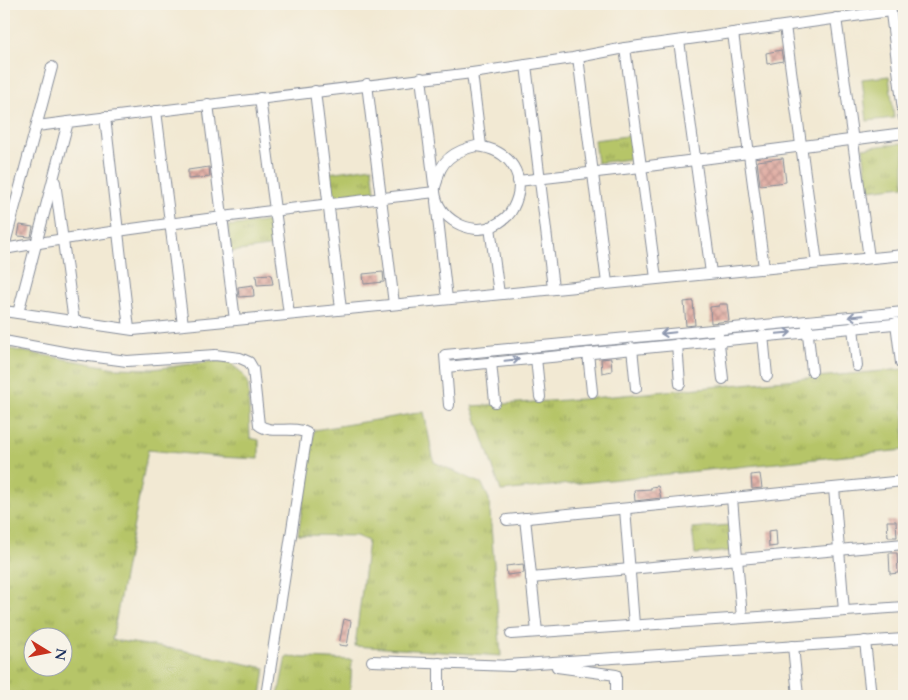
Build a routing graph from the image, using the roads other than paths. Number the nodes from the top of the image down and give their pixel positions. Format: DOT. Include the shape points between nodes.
graph roads {
  1 [pos="890,7"];
  2 [pos="836,18"];
  3 [pos="784,26"];
  4 [pos="733,33"];
  5 [pos="679,40"];
  6 [pos="625,48"];
  7 [pos="578,57"];
  8 [pos="526,65"];
  9 [pos="52,68"];
  10 [pos="472,72"];
  11 [pos="421,78"];
  12 [pos="367,84"];
  13 [pos="315,91"];
  14 [pos="260,98"];
  15 [pos="208,104"];
  16 [pos="156,111"];
  17 [pos="104,117"];
  18 [pos="904,118"];
  19 [pos="68,122"];
  20 [pos="37,126"];
  21 [pos="904,132"];
  22 [pos="853,139"];
  23 [pos="481,146"];
  24 [pos="801,146"];
  25 [pos="749,153"];
  26 [pos="696,160"];
  27 [pos="641,167"];
  28 [pos="593,172"];
  29 [pos="54,176"];
  30 [pos="539,178"];
  31 [pos="518,181"];
  32 [pos="435,192"];
  33 [pos="381,199"];
  34 [pos="328,205"];
  35 [pos="275,211"];
  36 [pos="222,217"];
  37 [pos="170,225"];
  38 [pos="490,227"];
  39 [pos="117,232"];
  40 [pos="63,239"];
  41 [pos="36,243"];
  42 [pos="4,248"];
  43 [pos="904,255"];
  44 [pos="869,258"];
  45 [pos="816,263"];
  46 [pos="764,268"];
  47 [pos="711,273"];
  48 [pos="656,278"];
  49 [pos="607,283"];
  50 [pos="553,288"];
  51 [pos="499,294"];
  52 [pos="447,299"];
  53 [pos="394,304"];
  54 [pos="341,309"];
  55 [pos="4,311"];
  56 [pos="904,312"];
  57 [pos="18,313"];
  58 [pos="289,314"];
  59 [pos="235,320"];
  60 [pos="807,320"];
  61 [pos="74,322"];
  62 [pos="900,323"];
  63 [pos="184,325"];
  64 [pos="853,327"];
  65 [pos="129,329"];
  66 [pos="717,329"];
  67 [pos="808,331"];
  68 [pos="763,335"];
  69 [pos="718,340"];
  70 [pos="4,341"];
  71 [pos="677,344"];
  72 [pos="632,348"];
  73 [pos="588,353"];
  74 [pos="536,358"];
  75 [pos="491,362"];
  76 [pos="901,363"];
  77 [pos="857,366"];
  78 [pos="446,367"];
  79 [pos="812,371"];
  80 [pos="767,376"];
  81 [pos="723,380"];
  82 [pos="680,384"];
  83 [pos="636,388"];
  84 [pos="592,392"];
  85 [pos="540,397"];
  86 [pos="495,402"];
  87 [pos="449,405"];
  88 [pos="904,480"];
  89 [pos="834,488"];
  90 [pos="732,498"];
  91 [pos="625,509"];
  92 [pos="525,518"];
  93 [pos="507,520"];
  94 [pos="904,544"];
  95 [pos="839,550"];
  96 [pos="738,559"];
  97 [pos="630,569"];
  98 [pos="531,578"];
  99 [pos="904,607"];
  100 [pos="844,611"];
  101 [pos="742,618"];
  102 [pos="634,625"];
  103 [pos="537,632"];
  104 [pos="511,634"];
  105 [pos="904,639"];
  106 [pos="865,641"];
  107 [pos="793,646"];
  108 [pos="372,661"];
  109 [pos="439,663"];
  110 [pos="507,666"];
  111 [pos="266,696"];
  112 [pos="439,696"];
  113 [pos="616,696"];
  114 [pos="798,696"];
  115 [pos="871,696"];
  1 -- 2 [label="street"];
  1 -- 18 [label="street"];
  2 -- 3 [label="street"];
  2 -- 22 [label="street"];
  3 -- 4 [label="street"];
  3 -- 24 [label="street"];
  4 -- 5 [label="street"];
  4 -- 25 [label="street"];
  5 -- 6 [label="street"];
  5 -- 26 [label="street"];
  6 -- 7 [label="street"];
  6 -- 27 [label="street"];
  7 -- 8 [label="street"];
  7 -- 28 [label="street"];
  8 -- 10 [label="street"];
  8 -- 30 [label="street"];
  9 -- 20 [label="street"];
  10 -- 11 [label="street"];
  10 -- 23 [label="street"];
  11 -- 12 [label="street"];
  11 -- 32 [label="street"];
  12 -- 13 [label="street"];
  12 -- 33 [label="street"];
  13 -- 14 [label="street"];
  13 -- 34 [label="street"];
  14 -- 15 [label="street"];
  14 -- 35 [label="street"];
  15 -- 16 [label="street"];
  15 -- 36 [label="street"];
  16 -- 17 [label="street"];
  16 -- 37 [label="street"];
  17 -- 19 [label="street"];
  17 -- 39 [label="street"];
  19 -- 20 [label="street"];
  19 -- 29 [label="street"];
  20 -- 42 [label="street"];
  21 -- 22 [label="street"];
  22 -- 24 [label="street"];
  22 -- 44 [label="street"];
  23 -- 31 [label="street" via="501,153 511,163"];
  23 -- 32 [label="street" via="464,148 452,155 437,177"];
  24 -- 25 [label="street"];
  24 -- 45 [label="street"];
  25 -- 26 [label="street"];
  25 -- 46 [label="street"];
  26 -- 27 [label="street"];
  26 -- 47 [label="street"];
  27 -- 28 [label="street"];
  27 -- 48 [label="street"];
  28 -- 30 [label="street"];
  28 -- 49 [label="street"];
  29 -- 40 [label="street"];
  29 -- 41 [label="street"];
  30 -- 31 [label="street"];
  30 -- 50 [label="street"];
  31 -- 38 [label="street" via="517,200 511,212"];
  32 -- 33 [label="street"];
  32 -- 38 [label="street" via="448,217 460,225 474,229"];
  32 -- 52 [label="street"];
  33 -- 34 [label="street"];
  33 -- 53 [label="street"];
  34 -- 35 [label="street"];
  34 -- 54 [label="street"];
  35 -- 36 [label="street"];
  35 -- 58 [label="street"];
  36 -- 37 [label="street"];
  36 -- 59 [label="street"];
  37 -- 39 [label="street"];
  37 -- 63 [label="street"];
  38 -- 51 [label="street"];
  39 -- 40 [label="street"];
  39 -- 65 [label="street"];
  40 -- 41 [label="street"];
  40 -- 61 [label="street"];
  41 -- 42 [label="street"];
  41 -- 57 [label="street"];
  43 -- 44 [label="street"];
  44 -- 45 [label="street"];
  45 -- 46 [label="street"];
  46 -- 47 [label="street"];
  47 -- 48 [label="street"];
  48 -- 49 [label="street"];
  49 -- 50 [label="street"];
  50 -- 51 [label="street"];
  51 -- 52 [label="street"];
  52 -- 53 [label="street"];
  53 -- 54 [label="street"];
  54 -- 58 [label="street"];
  55 -- 57 [label="street"];
  56 -- 60 [label="street, one-way"];
  57 -- 61 [label="street"];
  58 -- 59 [label="street"];
  59 -- 63 [label="street"];
  60 -- 66 [label="street"];
  60 -- 67 [label="street"];
  61 -- 65 [label="street"];
  62 -- 64 [label="street"];
  62 -- 76 [label="street"];
  63 -- 65 [label="street"];
  64 -- 67 [label="street"];
  64 -- 77 [label="street"];
  66 -- 69 [label="street"];
  66 -- 78 [label="street, one-way" via="445,355"];
  68 -- 67 [label="street, one-way"];
  67 -- 79 [label="street"];
  68 -- 69 [label="street"];
  68 -- 80 [label="street"];
  69 -- 71 [label="street"];
  69 -- 81 [label="street"];
  70 -- 111 [label="street" via="127,361 215,354 240,358 249,362 253,370 259,425 267,429 307,433"];
  71 -- 72 [label="street"];
  71 -- 82 [label="street"];
  72 -- 73 [label="street"];
  72 -- 83 [label="street"];
  73 -- 74 [label="street"];
  73 -- 84 [label="street"];
  75 -- 74 [label="street, one-way"];
  74 -- 85 [label="street"];
  75 -- 78 [label="street"];
  75 -- 86 [label="street"];
  78 -- 87 [label="street"];
  88 -- 89 [label="street"];
  89 -- 90 [label="street"];
  89 -- 95 [label="street"];
  90 -- 91 [label="street"];
  90 -- 96 [label="street"];
  91 -- 92 [label="street"];
  91 -- 97 [label="street"];
  92 -- 93 [label="street"];
  92 -- 98 [label="street"];
  94 -- 95 [label="street"];
  95 -- 96 [label="street"];
  95 -- 100 [label="street"];
  96 -- 97 [label="street"];
  96 -- 101 [label="street"];
  97 -- 98 [label="street"];
  97 -- 102 [label="street"];
  98 -- 103 [label="street"];
  99 -- 100 [label="street"];
  100 -- 101 [label="street"];
  101 -- 102 [label="street"];
  102 -- 103 [label="street"];
  103 -- 104 [label="street"];
  105 -- 106 [label="street"];
  106 -- 107 [label="street"];
  106 -- 115 [label="street"];
  107 -- 110 [label="street"];
  107 -- 114 [label="street"];
  108 -- 109 [label="street"];
  109 -- 110 [label="street"];
  109 -- 112 [label="street"];
  110 -- 113 [label="street" via="567,667 616,675"];
}
